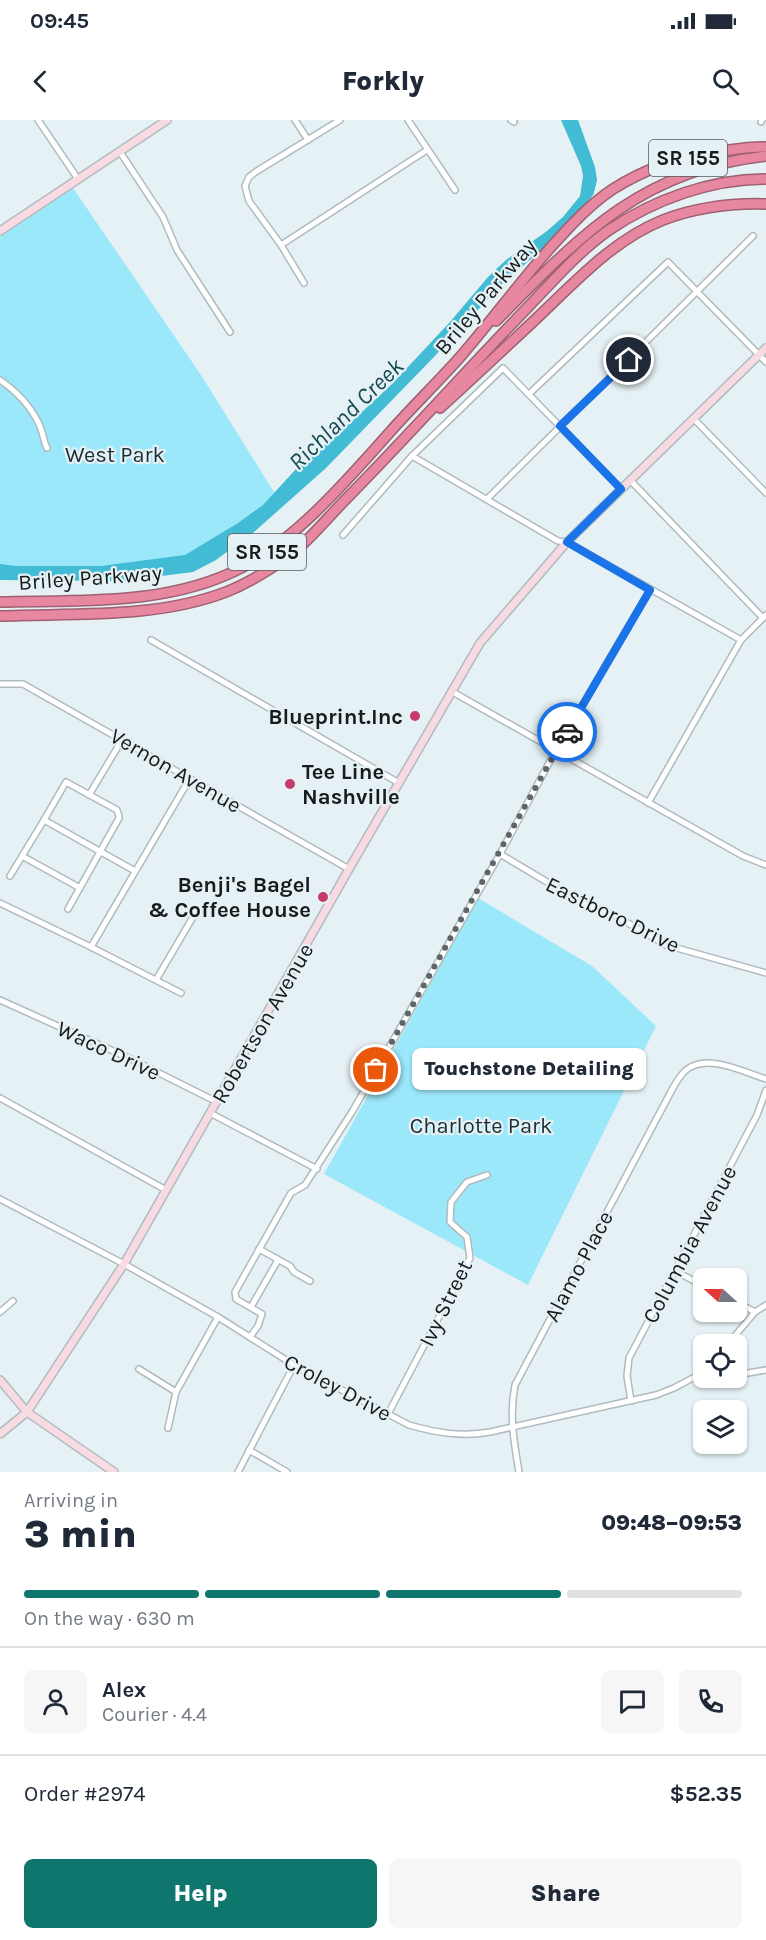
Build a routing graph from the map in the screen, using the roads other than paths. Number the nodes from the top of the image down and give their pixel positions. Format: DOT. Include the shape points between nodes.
graph roads {
  1 [pos="38,120"];
  2 [pos="167,120"];
  3 [pos="295,120"];
  4 [pos="340,120"];
  5 [pos="408,120"];
  6 [pos="309,140"];
  7 [pos="766,147"];
  8 [pos="427,150"];
  9 [pos="120,152"];
  10 [pos="766,156"];
  11 [pos="766,161"];
  12 [pos="679,177"];
  13 [pos="766,178"];
  14 [pos="78,179"];
  15 [pos="455,190"];
  16 [pos="766,204"];
  17 [pos="723,206"];
  18 [pos="766,211"];
  19 [pos="0,231"];
  20 [pos="753,236"];
  21 [pos="281,245"];
  22 [pos="304,284"];
  23 [pos="697,293"];
  24 [pos="230,332"];
  25 [pos="766,348"];
  26 [pos="759,355"];
  27 [pos="460,357"];
  28 [pos="766,362"];
  29 [pos="0,380"];
  30 [pos="529,394"];
  31 [pos="693,418"];
  32 [pos="560,426"];
  33 [pos="47,448"];
  34 [pos="390,455"];
  35 [pos="412,456"];
  36 [pos="630,480"];
  37 [pos="621,489"];
  38 [pos="766,494"];
  39 [pos="487,499"];
  40 [pos="343,535"];
  41 [pos="567,542"];
  42 [pos="650,590"];
  43 [pos="0,602"];
  44 [pos="0,616"];
  45 [pos="764,617"];
  46 [pos="151,640"];
  47 [pos="741,640"];
  48 [pos="0,684"];
  49 [pos="451,691"];
  50 [pos="122,740"];
  51 [pos="556,750"];
  52 [pos="190,778"];
  53 [pos="399,783"];
  54 [pos="89,795"];
  55 [pos="648,802"];
  56 [pos="44,820"];
  57 [pos="100,851"];
  58 [pos="500,854"];
  59 [pos="22,856"];
  60 [pos="766,865"];
  61 [pos="349,869"];
  62 [pos="135,871"];
  63 [pos="10,876"];
  64 [pos="80,888"];
  65 [pos="0,903"];
  66 [pos="68,909"];
  67 [pos="194,916"];
  68 [pos="91,947"];
  69 [pos="766,973"];
  70 [pos="156,980"];
  71 [pos="181,993"];
  72 [pos="0,1000"];
  73 [pos="766,1078"];
  74 [pos="766,1090"];
  75 [pos="0,1098"];
  76 [pos="216,1102"];
  77 [pos="210,1113"];
  78 [pos="317,1169"];
  79 [pos="487,1175"];
  80 [pos="166,1190"];
  81 [pos="0,1199"];
  82 [pos="259,1249"];
  83 [pos="278,1260"];
  84 [pos="124,1264"];
  85 [pos="675,1271"];
  86 [pos="693,1280"];
  87 [pos="310,1281"];
  88 [pos="13,1301"];
  89 [pos="766,1305"];
  90 [pos="251,1307"];
  91 [pos="747,1308"];
  92 [pos="0,1312"];
  93 [pos="755,1312"];
  94 [pos="218,1317"];
  95 [pos="736,1334"];
  96 [pos="250,1337"];
  97 [pos="294,1365"];
  98 [pos="140,1369"];
  99 [pos="766,1370"];
  100 [pos="747,1373"];
  101 [pos="693,1378"];
  102 [pos="0,1380"];
  103 [pos="176,1392"];
  104 [pos="631,1401"];
  105 [pos="27,1412"];
  106 [pos="388,1414"];
  107 [pos="168,1428"];
  108 [pos="511,1428"];
  109 [pos="0,1434"];
  110 [pos="249,1450"];
  111 [pos="114,1472"];
  112 [pos="238,1472"];
  113 [pos="287,1472"];
  114 [pos="519,1472"];
  1 -- 14 [label="street"];
  2 -- 9 [label="street"];
  3 -- 6 [label="street"];
  4 -- 6 [label="street"];
  5 -- 8 [label="street"];
  6 -- 21 [label="street" via="257,171 245,186 249,201"];
  7 -- 27 [label="highway, Briley Parkway / SR 155" via="696,155 614,188 575,221"];
  8 -- 15 [label="street"];
  8 -- 21 [label="street"];
  9 -- 14 [label="street"];
  9 -- 24 [label="street"];
  10 -- 12 [label="highway" via="709,166"];
  11 -- 12 [label="highway"];
  12 -- 27 [label="highway" via="645,193 585,234"];
  13 -- 34 [label="highway, Briley Parkway / SR 155" via="690,190 610,230 507,328"];
  14 -- 19 [label="street"];
  16 -- 17 [label="highway"];
  17 -- 18 [label="highway"];
  17 -- 34 [label="highway" via="662,220 610,251"];
  20 -- 23 [label="street"];
  21 -- 22 [label="street"];
  23 -- 26 [label="street"];
  23 -- 30 [label="street" via="668,262"];
  23 -- 32 [label="street"];
  25 -- 26 [label="street, Robertson Avenue"];
  26 -- 28 [label="street"];
  26 -- 31 [label="street, Robertson Avenue"];
  27 -- 43 [label="highway, Briley Parkway / SR 155" via="299,528 241,568 196,586 145,596"];
  29 -- 33 [label="street" via="29,408"];
  30 -- 32 [label="street"];
  30 -- 35 [label="street" via="503,368"];
  31 -- 36 [label="street, Robertson Avenue"];
  31 -- 38 [label="street"];
  32 -- 37 [label="street"];
  32 -- 39 [label="street"];
  34 -- 44 [label="highway, Briley Parkway / SR 155" via="300,546 226,592 166,608"];
  35 -- 39 [label="street"];
  35 -- 40 [label="street"];
  36 -- 37 [label="street, Robertson Avenue"];
  36 -- 45 [label="street"];
  37 -- 41 [label="street, Robertson Avenue"];
  39 -- 41 [label="street" via="558,541"];
  41 -- 42 [label="street"];
  41 -- 49 [label="street, Robertson Avenue" via="480,644"];
  42 -- 47 [label="street"];
  42 -- 51 [label="street"];
  45 -- 47 [label="street"];
  46 -- 53 [label="street"];
  47 -- 55 [label="street"];
  48 -- 50 [label="street, Vernon Avenue" via="24,684"];
  49 -- 51 [label="street"];
  49 -- 53 [label="street, Robertson Avenue"];
  50 -- 52 [label="street, Vernon Avenue"];
  50 -- 54 [label="street"];
  51 -- 55 [label="street"];
  51 -- 58 [label="street"];
  52 -- 61 [label="street, Vernon Avenue"];
  52 -- 62 [label="street"];
  53 -- 61 [label="street, Robertson Avenue"];
  54 -- 56 [label="street" via="66,782"];
  54 -- 57 [label="street" via="117,810 120,816"];
  55 -- 60 [label="street"];
  56 -- 57 [label="street"];
  56 -- 59 [label="street"];
  57 -- 62 [label="street"];
  57 -- 64 [label="street"];
  58 -- 69 [label="street, Eastboro Drive" via="584,904 614,915 666,945"];
  58 -- 78 [label="street"];
  59 -- 63 [label="street"];
  59 -- 64 [label="street"];
  61 -- 76 [label="street, Robertson Avenue"];
  62 -- 68 [label="street"];
  64 -- 66 [label="street"];
  65 -- 68 [label="street"];
  67 -- 70 [label="street"];
  68 -- 70 [label="street"];
  70 -- 71 [label="street"];
  72 -- 76 [label="street, Waco Drive"];
  73 -- 108 [label="street, Alamo Place" via="714,1063 700,1064 685,1071 674,1086 515,1385"];
  74 -- 85 [label="street, Columbia Avenue" via="757,1115"];
  75 -- 80 [label="street"];
  76 -- 77 [label="street, Robertson Avenue"];
  77 -- 78 [label="street"];
  77 -- 80 [label="street, Robertson Avenue"];
  78 -- 82 [label="street" via="305,1185 291,1193"];
  79 -- 106 [label="street, Ivy Street" via="467,1182 451,1202 450,1222 467,1237 470,1258"];
  80 -- 84 [label="street, Robertson Avenue"];
  81 -- 84 [label="street, Croley Drive"];
  82 -- 83 [label="street"];
  82 -- 90 [label="street" via="234,1296"];
  83 -- 87 [label="street"];
  83 -- 90 [label="street"];
  84 -- 94 [label="street, Croley Drive"];
  84 -- 105 [label="street, Robertson Avenue"];
  85 -- 86 [label="street"];
  85 -- 104 [label="street, Columbia Avenue" via="629,1358"];
  88 -- 92 [label="street"];
  89 -- 93 [label="street"];
  90 -- 96 [label="street" via="262,1314"];
  91 -- 93 [label="street"];
  93 -- 95 [label="street"];
  94 -- 96 [label="street, Croley Drive"];
  94 -- 103 [label="street"];
  96 -- 97 [label="street, Croley Drive"];
  97 -- 106 [label="street, Croley Drive"];
  97 -- 110 [label="street"];
  98 -- 103 [label="street"];
  99 -- 100 [label="street"];
  101 -- 104 [label="street, Croley Drive"];
  102 -- 105 [label="street"];
  103 -- 107 [label="street"];
  104 -- 108 [label="street, Croley Drive"];
  105 -- 109 [label="street, Robertson Avenue"];
  105 -- 111 [label="street"];
  106 -- 108 [label="street, Croley Drive" via="409,1425 454,1435"];
  108 -- 114 [label="street, Alamo Place"];
  110 -- 112 [label="street"];
  110 -- 113 [label="street"];
}
